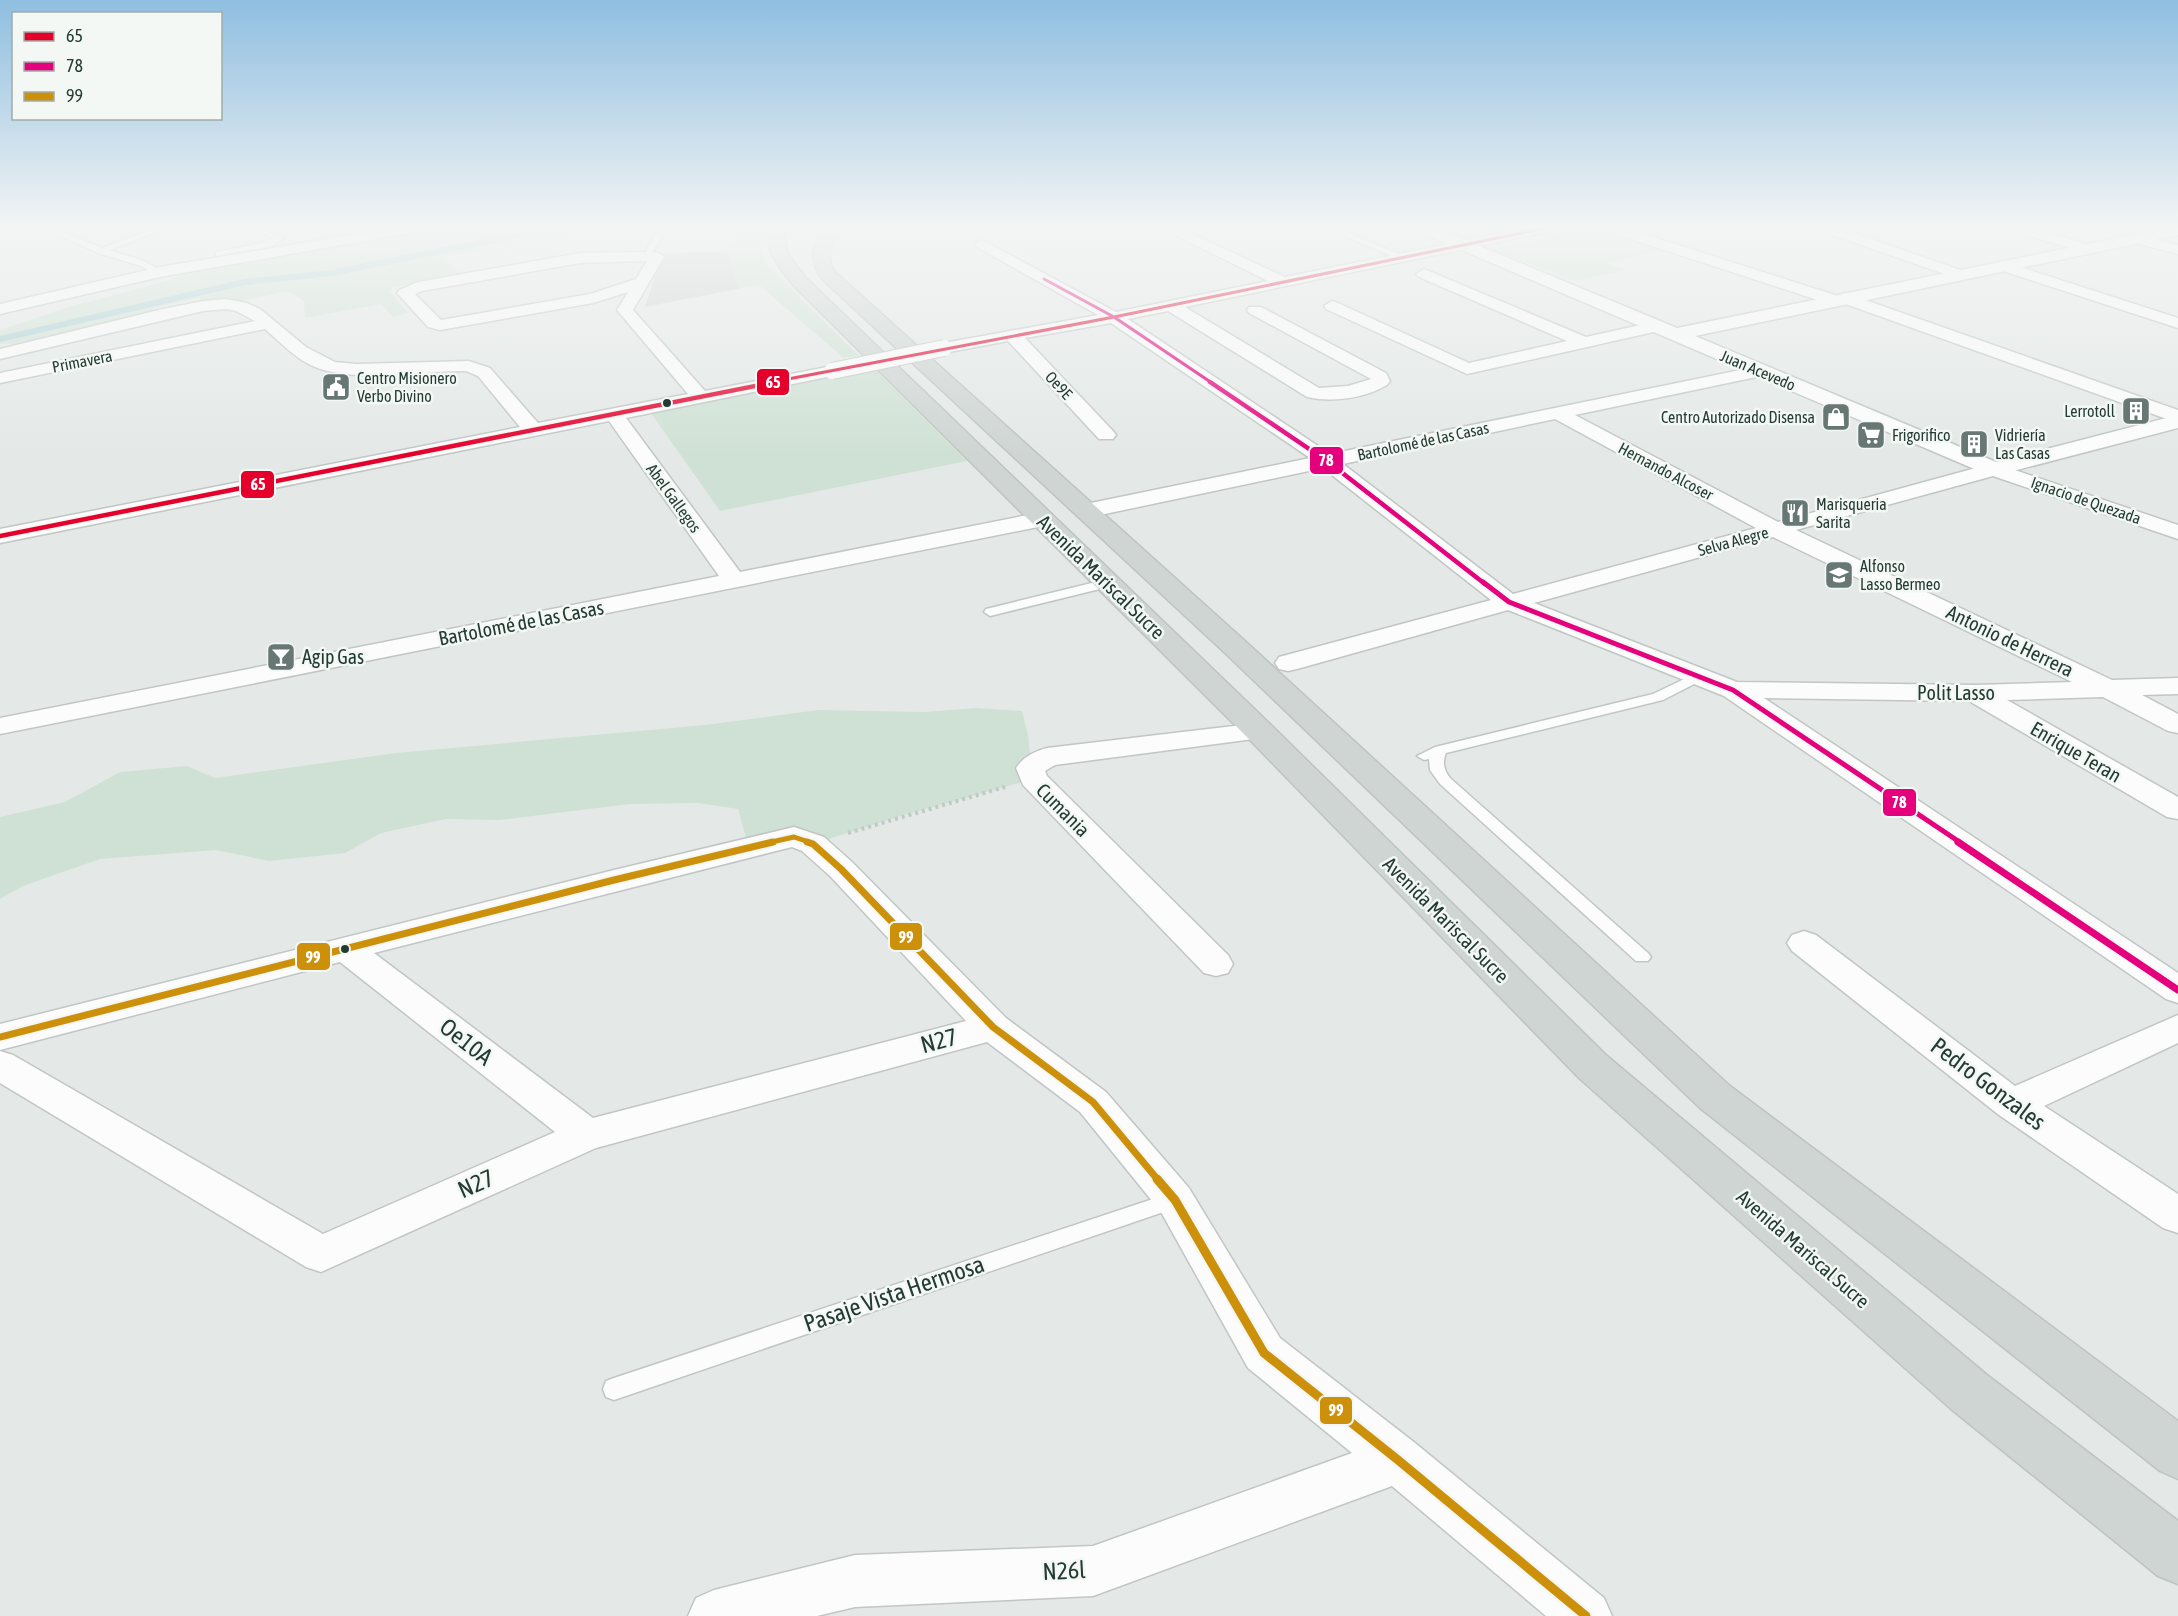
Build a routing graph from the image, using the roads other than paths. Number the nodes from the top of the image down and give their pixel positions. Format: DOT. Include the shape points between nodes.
graph roads {
  1 [pos="24,303"];
  2 [pos="66,303"];
  3 [pos="415,303"];
  4 [pos="562,303"];
  5 [pos="629,303"];
  6 [pos="822,303"];
  7 [pos="859,303"];
  8 [pos="1089,303"];
  9 [pos="1178,303"];
  10 [pos="1493,303"];
  11 [pos="1603,303"];
  12 [pos="1815,303"];
  13 [pos="1851,303"];
  14 [pos="2116,303"];
  15 [pos="1170,305"];
  16 [pos="1332,306"];
  17 [pos="0,309"];
  18 [pos="1256,310"];
  19 [pos="1114,317"];
  20 [pos="0,322"];
  21 [pos="269,323"];
  22 [pos="2178,323"];
  23 [pos="1667,330"];
  24 [pos="1012,335"];
  25 [pos="1583,342"];
  26 [pos="0,354"];
  27 [pos="1760,371"];
  28 [pos="0,378"];
  29 [pos="701,398"];
  30 [pos="1557,413"];
  31 [pos="614,415"];
  32 [pos="2178,419"];
  33 [pos="534,431"];
  34 [pos="1106,435"];
  35 [pos="1327,461"];
  36 [pos="1994,469"];
  37 [pos="1086,511"];
  38 [pos="1043,519"];
  39 [pos="1775,529"];
  40 [pos="2178,532"];
  41 [pos="0,536"];
  42 [pos="734,581"];
  43 [pos="1108,583"];
  44 [pos="1509,602"];
  45 [pos="990,612"];
  46 [pos="1288,663"];
  47 [pos="1699,676"];
  48 [pos="2178,686"];
  49 [pos="1734,690"];
  50 [pos="2111,690"];
  51 [pos="1975,693"];
  52 [pos="2178,725"];
  53 [pos="0,726"];
  54 [pos="1259,731"];
  55 [pos="1440,750"];
  56 [pos="1424,756"];
  57 [pos="2178,810"];
  58 [pos="1804,944"];
  59 [pos="345,948"];
  60 [pos="1642,957"];
  61 [pos="1216,964"];
  62 [pos="2178,990"];
  63 [pos="993,1027"];
  64 [pos="2178,1028"];
  65 [pos="0,1037"];
  66 [pos="0,1065"];
  67 [pos="2012,1104"];
  68 [pos="586,1135"];
  69 [pos="1175,1200"];
  70 [pos="2178,1216"];
  71 [pos="614,1389"];
  72 [pos="2178,1453"];
  73 [pos="1398,1460"];
  74 [pos="2178,1556"];
  75 [pos="714,1616"];
  76 [pos="1586,1616"];
  1 -- 17 [label="street"];
  2 -- 20 [label="street"];
  3 -- 4 [label="street" via="440,325"];
  5 -- 29 [label="street" via="625,310"];
  6 -- 38 [label="main road, Avenida Mariscal Sucre"];
  7 -- 37 [label="main road, Avenida Mariscal Sucre"];
  8 -- 19 [label="street, Polit Lasso"];
  9 -- 15 [label="street"];
  10 -- 25 [label="street"];
  11 -- 23 [label="street, Juan Acevedo"];
  12 -- 23 [label="street"];
  13 -- 32 [label="street"];
  14 -- 22 [label="street"];
  15 -- 18 [label="street" via="1314,393 1334,394 1380,381 1380,377"];
  15 -- 19 [label="street"];
  16 -- 25 [label="street" via="1463,369"];
  19 -- 24 [label="street"];
  19 -- 35 [label="street, Polit Lasso"];
  21 -- 26 [label="street" via="237,306 215,305 129,321"];
  21 -- 28 [label="street, Primavera"];
  21 -- 33 [label="street" via="294,347 328,367 352,370 470,366 484,372"];
  23 -- 25 [label="street"];
  23 -- 27 [label="street, Juan Acevedo"];
  24 -- 29 [label="street, bridge"];
  24 -- 34 [label="street, Oe9E"];
  27 -- 30 [label="street, Bartolomé de las Casas"];
  27 -- 36 [label="street, Juan Acevedo"];
  29 -- 31 [label="street"];
  30 -- 35 [label="street, Bartolomé de las Casas"];
  30 -- 39 [label="street, Hernando Alcoser"];
  31 -- 33 [label="street"];
  31 -- 42 [label="street, Abel Gallegos"];
  32 -- 36 [label="street, Selva Alegre"];
  33 -- 41 [label="street"];
  35 -- 37 [label="street, Bartolomé de las Casas"];
  35 -- 44 [label="street, Polit Lasso"];
  36 -- 39 [label="street, Selva Alegre"];
  36 -- 40 [label="street, Ignacio de Quezada"];
  37 -- 72 [label="main road, Avenida Mariscal Sucre" via="1715,1096"];
  38 -- 42 [label="street, Bartolomé de las Casas"];
  38 -- 43 [label="main road, Avenida Mariscal Sucre"];
  39 -- 44 [label="street, Selva Alegre"];
  39 -- 50 [label="street, Antonio de Herrera"];
  42 -- 53 [label="street, Bartolomé de las Casas"];
  43 -- 45 [label="lane"];
  43 -- 54 [label="main road, Avenida Mariscal Sucre"];
  44 -- 46 [label="street, Selva Alegre"];
  44 -- 47 [label="street, Polit Lasso"];
  47 -- 49 [label="street, Polit Lasso"];
  47 -- 55 [label="lane" via="1658,697"];
  48 -- 50 [label="street, Polit Lasso"];
  49 -- 51 [label="street, Polit Lasso"];
  49 -- 62 [label="street, Polit Lasso"];
  50 -- 51 [label="street, Polit Lasso"];
  50 -- 52 [label="street, Antonio de Herrera"];
  51 -- 57 [label="street, Enrique Teran"];
  54 -- 61 [label="street, Cumania" via="1047,757 1030,768 1033,779"];
  54 -- 74 [label="main road, Avenida Mariscal Sucre" via="1593,1068 1969,1392"];
  55 -- 56 [label="lane"];
  55 -- 60 [label="lane" via="1435,759 1437,771 1445,781"];
  58 -- 67 [label="street, Pedro Gonzales"];
  59 -- 63 [label="street" via="794,837 813,844 841,869"];
  59 -- 65 [label="street"];
  59 -- 68 [label="street, Oe10A"];
  63 -- 68 [label="street, N27"];
  63 -- 69 [label="street" via="1093,1102"];
  64 -- 67 [label="street"];
  66 -- 68 [label="street, N27" via="321,1254"];
  67 -- 70 [label="street, Pedro Gonzales"];
  69 -- 71 [label="lane, Pasaje Vista Hermosa"];
  69 -- 73 [label="street" via="1264,1353"];
  73 -- 75 [label="street, N26l" via="1093,1571 855,1581"];
  73 -- 76 [label="street"];
}
